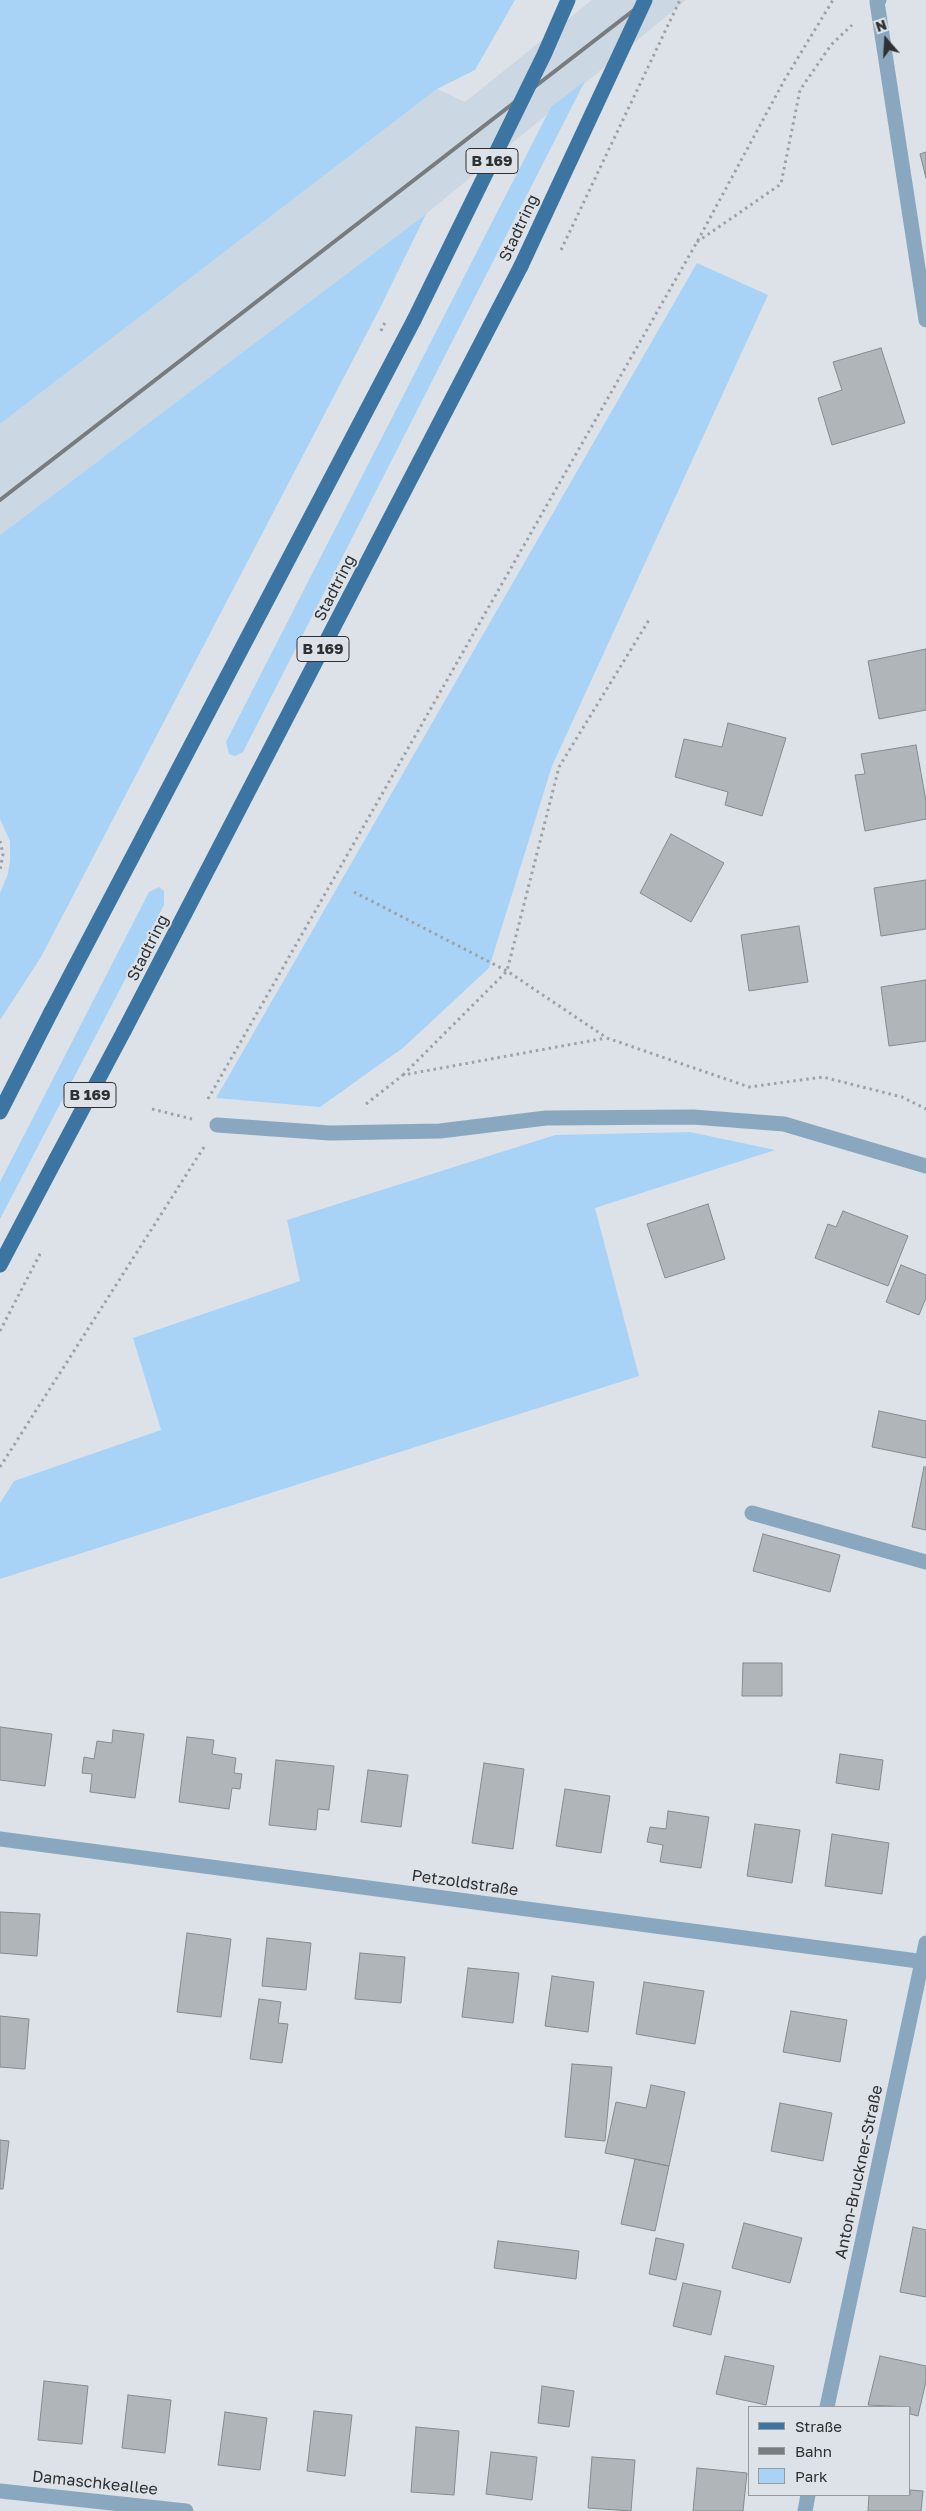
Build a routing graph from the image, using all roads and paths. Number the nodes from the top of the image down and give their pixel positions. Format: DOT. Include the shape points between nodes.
graph roads {
  1 [pos="568,0"];
  2 [pos="645,0"];
  3 [pos="680,0"];
  4 [pos="833,0"];
  5 [pos="878,1"];
  6 [pos="585,203"];
  7 [pos="697,242"];
  8 [pos="926,318"];
  9 [pos="648,620"];
  10 [pos="0,841"];
  11 [pos="0,870"];
  12 [pos="354,892"];
  13 [pos="507,971"];
  14 [pos="607,1038"];
  15 [pos="403,1075"];
  16 [pos="152,1110"];
  17 [pos="926,1110"];
  18 [pos="0,1112"];
  19 [pos="196,1120"];
  20 [pos="217,1125"];
  21 [pos="330,1133"];
  22 [pos="926,1166"];
  23 [pos="0,1266"];
  24 [pos="0,1467"];
  25 [pos="752,1514"];
  26 [pos="926,1562"];
  27 [pos="0,1839"];
  28 [pos="926,1943"];
  29 [pos="924,1962"];
  30 [pos="827,2406"];
  31 [pos="0,2490"];
  32 [pos="808,2496"];
  33 [pos="186,2511"];
  34 [pos="805,2511"];
  1 -- 18 [label="main road, B 169, bridge" via="414,320"];
  2 -- 23 [label="main road, Stadtring / B 169, bridge" via="521,266"];
  3 -- 6 [label="path"];
  4 -- 7 [label="path" via="784,79"];
  5 -- 7 [label="path" via="831,45 800,90 781,184"];
  5 -- 8 [label="street"];
  7 -- 19 [label="path"];
  9 -- 13 [label="path" via="559,767"];
  10 -- 11 [label="path" via="3,854"];
  12 -- 13 [label="path"];
  13 -- 14 [label="path"];
  13 -- 15 [label="path"];
  14 -- 15 [label="path"];
  14 -- 17 [label="path" via="749,1087 823,1077 902,1097"];
  15 -- 21 [label="path"];
  16 -- 19 [label="path"];
  19 -- 20 [label="path"];
  20 -- 21 [label="street"];
  20 -- 24 [label="path"];
  21 -- 22 [label="street" via="440,1131 546,1118 693,1116 784,1124"];
  25 -- 26 [label="street"];
  27 -- 29 [label="street, Petzoldstraße"];
  28 -- 29 [label="street, Anton-Bruckner-Straße"];
  29 -- 30 [label="street, Anton-Bruckner-Straße"];
  31 -- 33 [label="street, Damaschkeallee"];
  32 -- 34 [label="street"];
}
